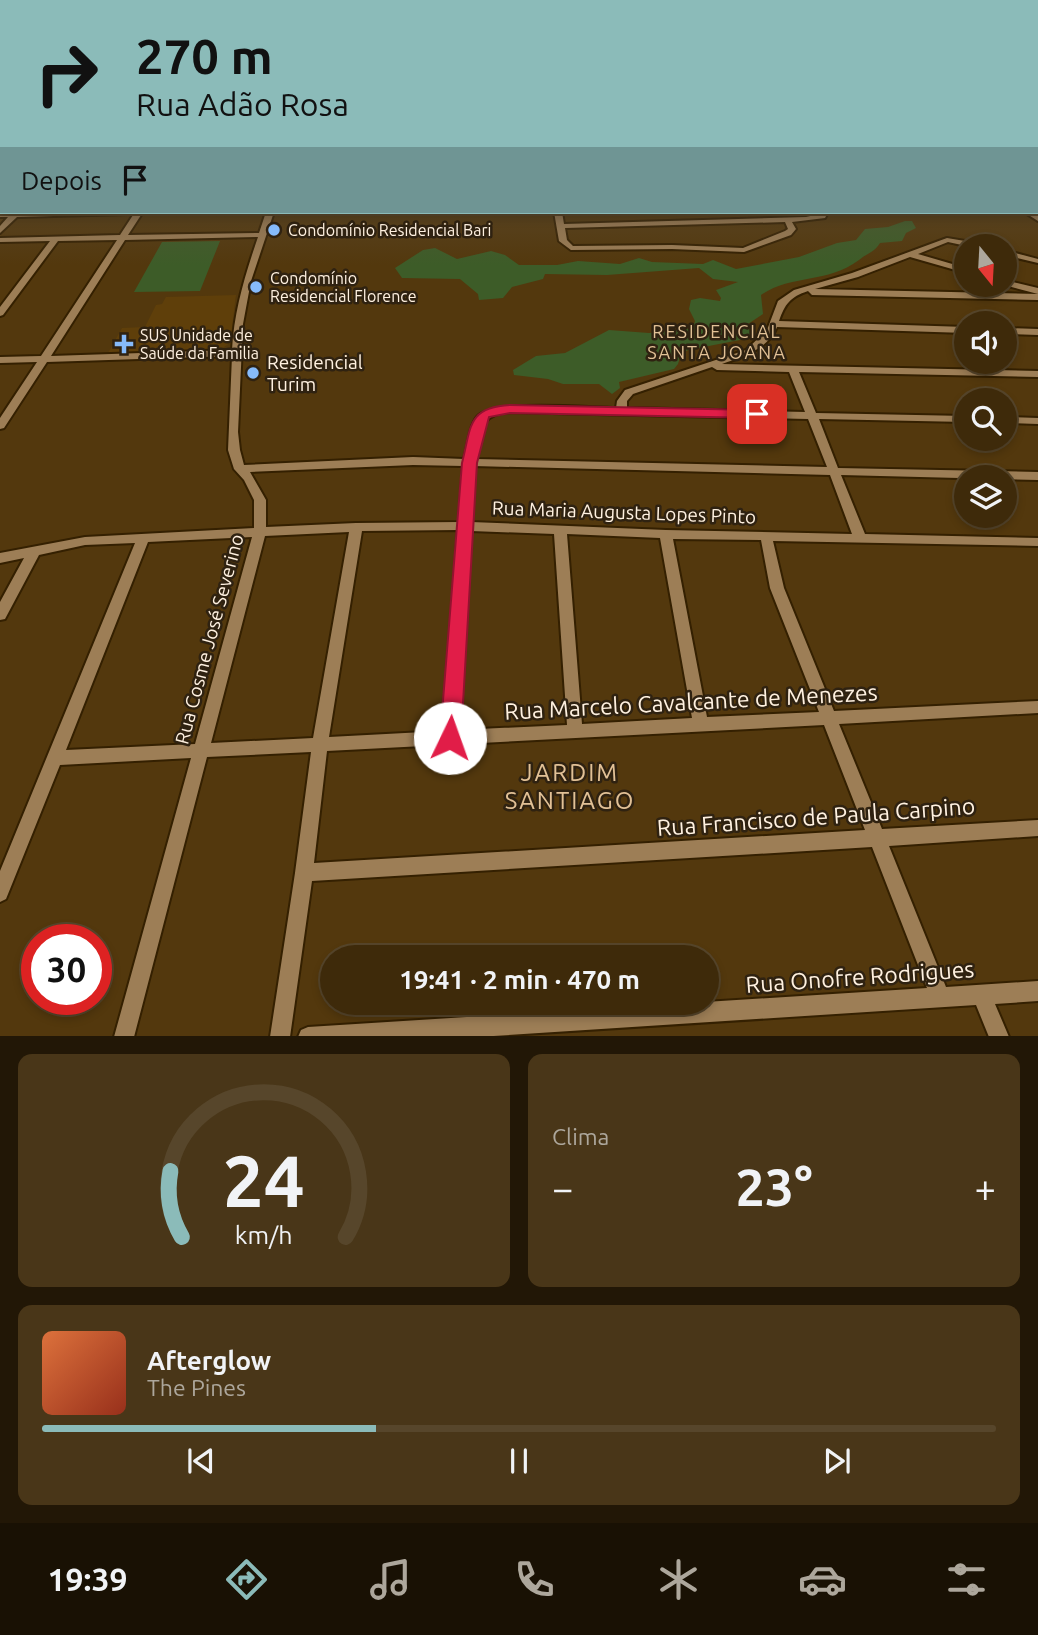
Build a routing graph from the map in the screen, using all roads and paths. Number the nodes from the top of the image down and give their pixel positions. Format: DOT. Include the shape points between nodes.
graph roads {
  1 [pos="15,214"];
  2 [pos="138,214"];
  3 [pos="269,214"];
  4 [pos="558,214"];
  5 [pos="822,214"];
  6 [pos="788,220"];
  7 [pos="561,226"];
  8 [pos="0,231"];
  9 [pos="262,235"];
  10 [pos="122,238"];
  11 [pos="56,239"];
  12 [pos="0,240"];
  13 [pos="954,241"];
  14 [pos="1017,255"];
  15 [pos="915,256"];
  16 [pos="1038,261"];
  17 [pos="954,267"];
  18 [pos="838,280"];
  19 [pos="1017,285"];
  20 [pos="1038,291"];
  21 [pos="797,292"];
  22 [pos="851,292"];
  23 [pos="954,295"];
  24 [pos="1017,296"];
  25 [pos="1038,297"];
  26 [pos="0,313"];
  27 [pos="774,324"];
  28 [pos="1017,331"];
  29 [pos="954,332"];
  30 [pos="1038,332"];
  31 [pos="749,352"];
  32 [pos="237,353"];
  33 [pos="43,358"];
  34 [pos="0,360"];
  35 [pos="708,366"];
  36 [pos="772,367"];
  37 [pos="793,368"];
  38 [pos="954,372"];
  39 [pos="1017,374"];
  40 [pos="1038,374"];
  41 [pos="621,411"];
  42 [pos="811,415"];
  43 [pos="954,419"];
  44 [pos="1017,420"];
  45 [pos="1038,421"];
  46 [pos="0,426"];
  47 [pos="469,463"];
  48 [pos="240,469"];
  49 [pos="833,470"];
  50 [pos="1038,476"];
  51 [pos="464,526"];
  52 [pos="356,527"];
  53 [pos="560,529"];
  54 [pos="260,531"];
  55 [pos="666,534"];
  56 [pos="766,536"];
  57 [pos="144,537"];
  58 [pos="860,537"];
  59 [pos="1038,542"];
  60 [pos="34,552"];
  61 [pos="0,558"];
  62 [pos="0,615"];
  63 [pos="1038,707"];
  64 [pos="830,718"];
  65 [pos="701,725"];
  66 [pos="575,730"];
  67 [pos="450,738"];
  68 [pos="320,744"];
  69 [pos="201,750"];
  70 [pos="53,758"];
  71 [pos="1038,828"];
  72 [pos="878,839"];
  73 [pos="304,873"];
  74 [pos="0,893"];
  75 [pos="1038,991"];
  76 [pos="981,994"];
  77 [pos="940,996"];
  78 [pos="505,1031"];
  79 [pos="124,1036"];
  80 [pos="280,1036"];
  81 [pos="341,1036"];
  82 [pos="999,1036"];
  1 -- 8 [label="street"];
  2 -- 10 [label="street"];
  3 -- 9 [label="street, Rua Cosme José Severino"];
  4 -- 7 [label="street"];
  5 -- 6 [label="street"];
  6 -- 7 [label="street"];
  6 -- 7 [label="street" via="789,233 744,250 572,248 563,241"];
  9 -- 10 [label="street"];
  9 -- 32 [label="street, Rua Cosme José Severino" via="247,281"];
  10 -- 11 [label="street"];
  10 -- 33 [label="street"];
  11 -- 12 [label="street"];
  11 -- 26 [label="street"];
  13 -- 15 [label="street" via="947,240"];
  14 -- 16 [label="street"];
  15 -- 17 [label="street"];
  15 -- 18 [label="street"];
  18 -- 21 [label="street"];
  18 -- 22 [label="street"];
  19 -- 20 [label="street"];
  21 -- 22 [label="street"];
  21 -- 27 [label="street" via="781,303"];
  22 -- 23 [label="street"];
  24 -- 25 [label="street"];
  27 -- 29 [label="street"];
  27 -- 31 [label="street" via="765,340"];
  28 -- 30 [label="street"];
  31 -- 35 [label="street"];
  31 -- 36 [label="street" via="757,363"];
  32 -- 33 [label="street"];
  32 -- 48 [label="street, Rua Cosme José Severino" via="233,432"];
  33 -- 34 [label="street"];
  33 -- 46 [label="street"];
  35 -- 36 [label="street"];
  35 -- 41 [label="street" via="629,392"];
  36 -- 37 [label="street"];
  37 -- 38 [label="street"];
  37 -- 42 [label="street"];
  39 -- 40 [label="street"];
  41 -- 42 [label="street"];
  41 -- 47 [label="street" via="493,410 480,420"];
  42 -- 43 [label="street"];
  42 -- 49 [label="street"];
  44 -- 45 [label="street"];
  47 -- 48 [label="street" via="366,462"];
  47 -- 49 [label="street"];
  47 -- 51 [label="street"];
  48 -- 54 [label="street, Rua Cosme José Severino" via="260,500"];
  49 -- 50 [label="street"];
  49 -- 58 [label="street"];
  51 -- 52 [label="street, Rua Maria Augusta Lopes Pinto"];
  51 -- 53 [label="street, Rua Maria Augusta Lopes Pinto"];
  51 -- 67 [label="street"];
  52 -- 54 [label="street, Rua Maria Augusta Lopes Pinto"];
  52 -- 68 [label="street"];
  53 -- 55 [label="street, Rua Maria Augusta Lopes Pinto"];
  53 -- 66 [label="street"];
  54 -- 57 [label="street, Rua Maria Augusta Lopes Pinto"];
  54 -- 69 [label="street, Rua Cosme José Severino"];
  55 -- 56 [label="street, Rua Maria Augusta Lopes Pinto"];
  55 -- 65 [label="street"];
  56 -- 58 [label="street, Rua Maria Augusta Lopes Pinto"];
  56 -- 64 [label="street" via="777,588"];
  57 -- 60 [label="street, Rua Maria Augusta Lopes Pinto" via="85,541"];
  57 -- 70 [label="street"];
  58 -- 59 [label="street, Rua Maria Augusta Lopes Pinto"];
  60 -- 61 [label="street, Rua Maria Augusta Lopes Pinto"];
  60 -- 62 [label="street"];
  63 -- 64 [label="street, Rua Marcelo Cavalcante de Menezes"];
  64 -- 65 [label="street, Rua Marcelo Cavalcante de Menezes"];
  64 -- 72 [label="street"];
  65 -- 66 [label="street, Rua Marcelo Cavalcante de Menezes"];
  66 -- 67 [label="street, Rua Marcelo Cavalcante de Menezes"];
  67 -- 68 [label="street, Rua Marcelo Cavalcante de Menezes"];
  68 -- 69 [label="street, Rua Marcelo Cavalcante de Menezes"];
  68 -- 73 [label="street"];
  69 -- 70 [label="street, Rua Marcelo Cavalcante de Menezes"];
  69 -- 79 [label="street, Rua Cosme José Severino"];
  70 -- 74 [label="street"];
  71 -- 72 [label="street, Rua Francisco de Paula Carpino"];
  72 -- 73 [label="street, Rua Francisco de Paula Carpino"];
  72 -- 77 [label="street"];
  73 -- 80 [label="street"];
  75 -- 76 [label="street, Rua Onofre Rodrigues"];
  76 -- 77 [label="street, Rua Onofre Rodrigues"];
  76 -- 82 [label="street"];
  77 -- 78 [label="street, Rua Onofre Rodrigues"];
  78 -- 81 [label="street, Rua Onofre Rodrigues"];
}
